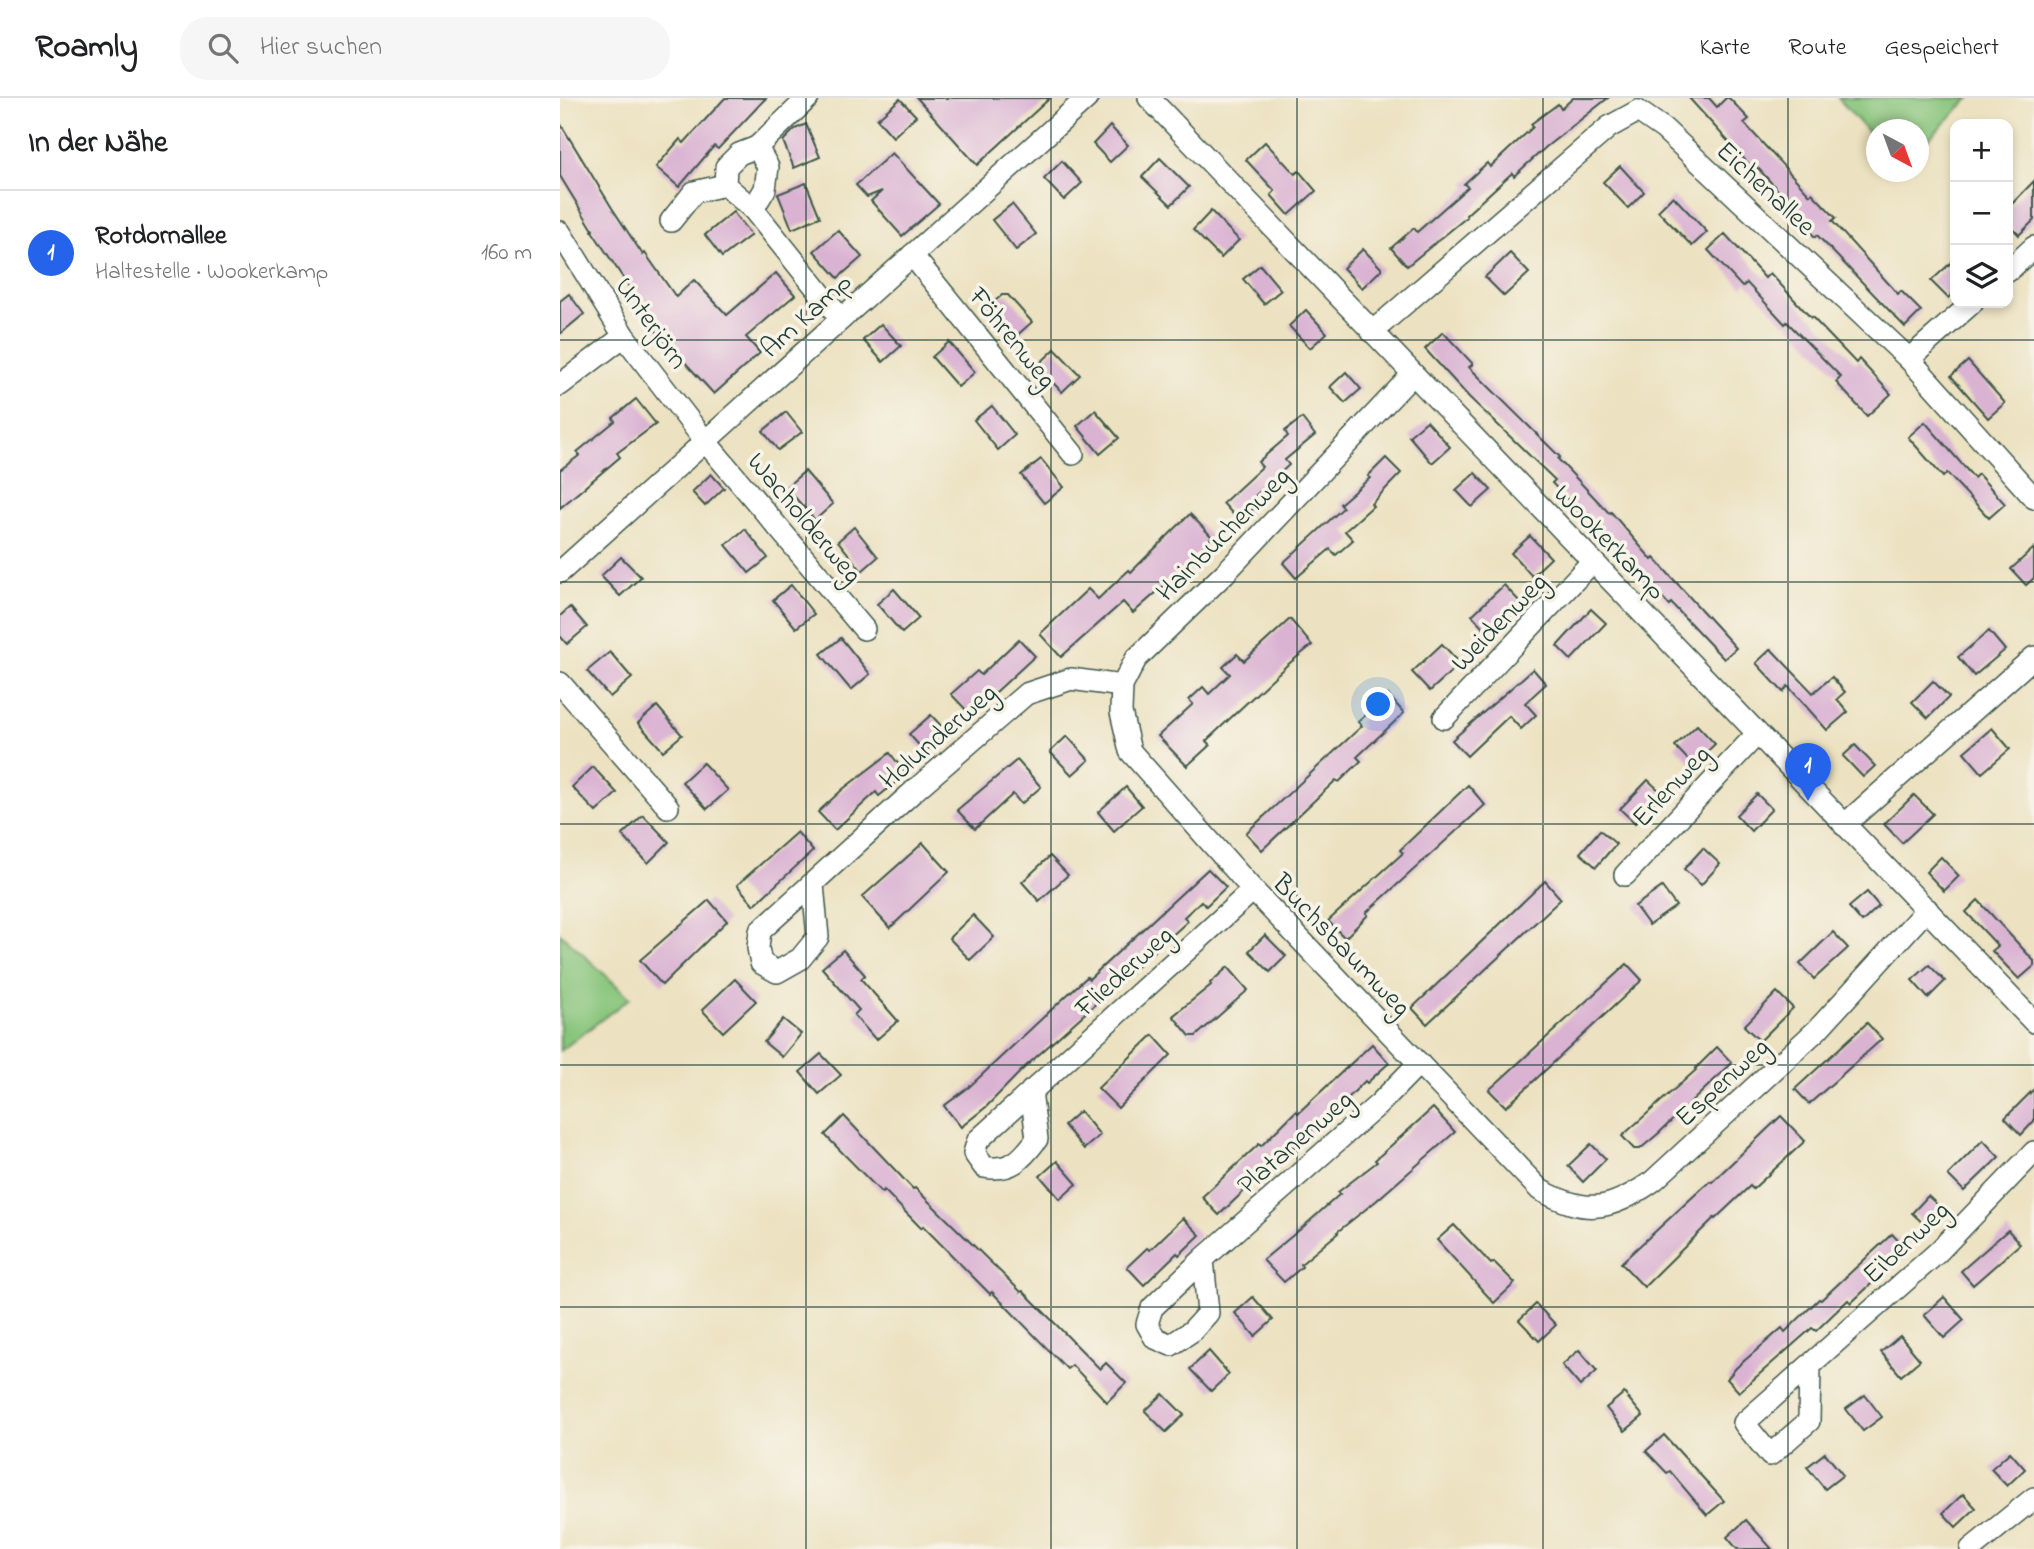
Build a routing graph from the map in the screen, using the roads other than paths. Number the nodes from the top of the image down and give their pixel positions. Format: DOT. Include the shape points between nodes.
graph roads {
  1 [pos="808,98"];
  2 [pos="1087,98"];
  3 [pos="1149,98"];
  4 [pos="757,147"];
  5 [pos="725,185"];
  6 [pos="753,209"];
  7 [pos="671,221"];
  8 [pos="560,232"];
  9 [pos="2034,247"];
  10 [pos="912,255"];
  11 [pos="2013,266"];
  12 [pos="1966,308"];
  13 [pos="841,319"];
  14 [pos="1372,332"];
  15 [pos="624,335"];
  16 [pos="1909,359"];
  17 [pos="1413,374"];
  18 [pos="560,385"];
  19 [pos="705,441"];
  20 [pos="1073,454"];
  21 [pos="2034,498"];
  22 [pos="1592,562"];
  23 [pos="560,572"];
  24 [pos="864,629"];
  25 [pos="2034,657"];
  26 [pos="560,684"];
  27 [pos="1122,686"];
  28 [pos="1444,718"];
  29 [pos="1757,734"];
  30 [pos="668,807"];
  31 [pos="1844,825"];
  32 [pos="1625,875"];
  33 [pos="813,885"];
  34 [pos="1253,890"];
  35 [pos="1927,909"];
  36 [pos="2034,1022"];
  37 [pos="1419,1063"];
  38 [pos="1031,1091"];
  39 [pos="2034,1152"];
  40 [pos="1521,1170"];
  41 [pos="1203,1259"];
  42 [pos="1810,1364"];
  43 [pos="2034,1498"];
  44 [pos="1976,1547"];
  1 -- 4 [label="street"];
  2 -- 10 [label="street, Am Kamp"];
  3 -- 14 [label="street, Wookerkamp"];
  4 -- 5 [label="street" via="739,154 726,167"];
  4 -- 6 [label="street" via="768,167 765,189"];
  5 -- 6 [label="street"];
  5 -- 7 [label="street" via="694,192"];
  6 -- 13 [label="street"];
  8 -- 15 [label="street, Unterjörn"];
  9 -- 11 [label="street"];
  10 -- 13 [label="street, Am Kamp"];
  10 -- 20 [label="street, Föhrenweg"];
  12 -- 16 [label="street"];
  13 -- 19 [label="street, Am Kamp"];
  14 -- 16 [label="street, Eichenallee" via="1609,127 1638,111 1664,129"];
  14 -- 17 [label="street, Wookerkamp"];
  15 -- 18 [label="street"];
  15 -- 19 [label="street, Unterjörn"];
  16 -- 21 [label="street, Eichenallee"];
  17 -- 22 [label="street, Wookerkamp"];
  17 -- 27 [label="street, Hainbuchenweg" via="1225,573 1136,659"];
  19 -- 23 [label="street, Am Kamp"];
  19 -- 24 [label="street, Wacholderweg"];
  22 -- 28 [label="street, Weidenweg"];
  22 -- 29 [label="street, Wookerkamp"];
  25 -- 31 [label="street"];
  26 -- 30 [label="street"];
  27 -- 33 [label="street, Holunderweg" via="1071,679 1026,694"];
  27 -- 34 [label="street, Buchsbaumweg" via="1121,712 1130,751"];
  29 -- 31 [label="street, Wookerkamp"];
  29 -- 32 [label="street, Erlenweg"];
  31 -- 35 [label="street, Wookerkamp"];
  34 -- 37 [label="street, Buchsbaumweg"];
  34 -- 38 [label="street, Fliederweg"];
  35 -- 36 [label="street, Wookerkamp"];
  35 -- 40 [label="street, Espenweg" via="1818,1029 1653,1181 1628,1198 1606,1206 1563,1202 1540,1190"];
  37 -- 40 [label="street, Buchsbaumweg"];
  37 -- 41 [label="street, Platanenweg"];
  39 -- 42 [label="street, Eibenweg" via="1938,1252"];
  43 -- 44 [label="street"];
}
